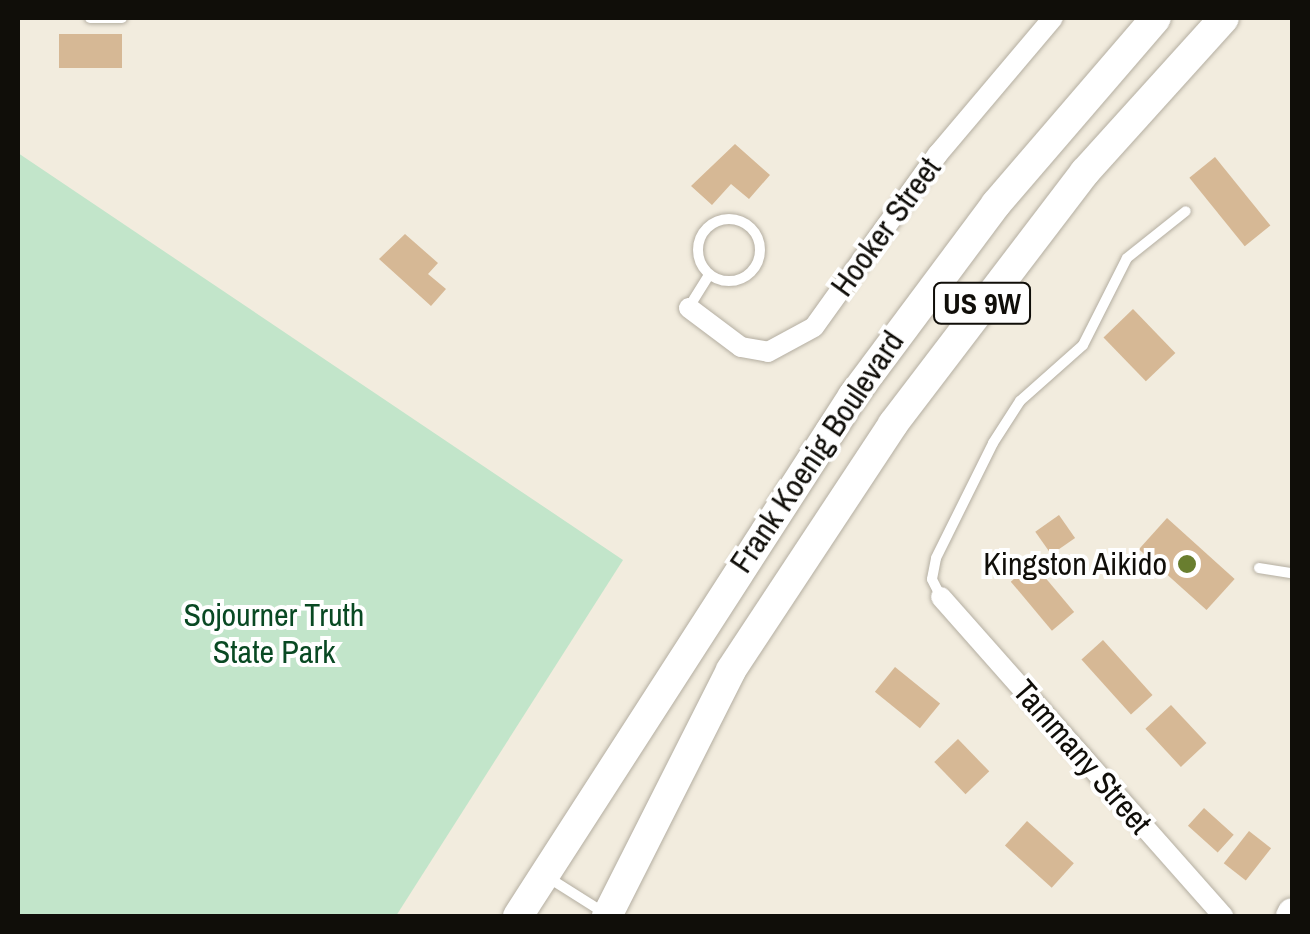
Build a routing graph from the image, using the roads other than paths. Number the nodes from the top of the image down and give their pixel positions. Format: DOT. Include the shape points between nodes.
graph roads {
  1 [pos="90,18"];
  2 [pos="122,18"];
  3 [pos="1053,18"];
  4 [pos="1156,18"];
  5 [pos="1224,18"];
  6 [pos="1186,211"];
  7 [pos="709,275"];
  8 [pos="690,308"];
  9 [pos="1258,568"];
  10 [pos="1292,572"];
  11 [pos="941,596"];
  12 [pos="544,875"];
  13 [pos="518,916"];
  14 [pos="607,916"];
  15 [pos="1223,916"];
  1 -- 2 [label="lane"];
  3 -- 8 [label="street, Hooker Street" via="938,154 814,327 768,352 741,348"];
  4 -- 12 [label="main road, Frank Koenig Boulevard / US 9W" via="996,204 852,396"];
  5 -- 14 [label="main road, Frank Koenig Boulevard / US 9W" via="1085,172 893,424 731,670"];
  6 -- 11 [label="lane" via="1127,258 1083,345 1020,402 993,442 936,558 932,579"];
  7 -- 7 [label="lane" via="736,281 752,271 760,244 750,228 732,219 705,230 698,248"];
  7 -- 8 [label="lane" via="695,287"];
  9 -- 10 [label="lane"];
  11 -- 15 [label="street, Tammany Street"];
  12 -- 13 [label="main road, Frank Koenig Boulevard / US 9W"];
  12 -- 14 [label="lane"];
}
